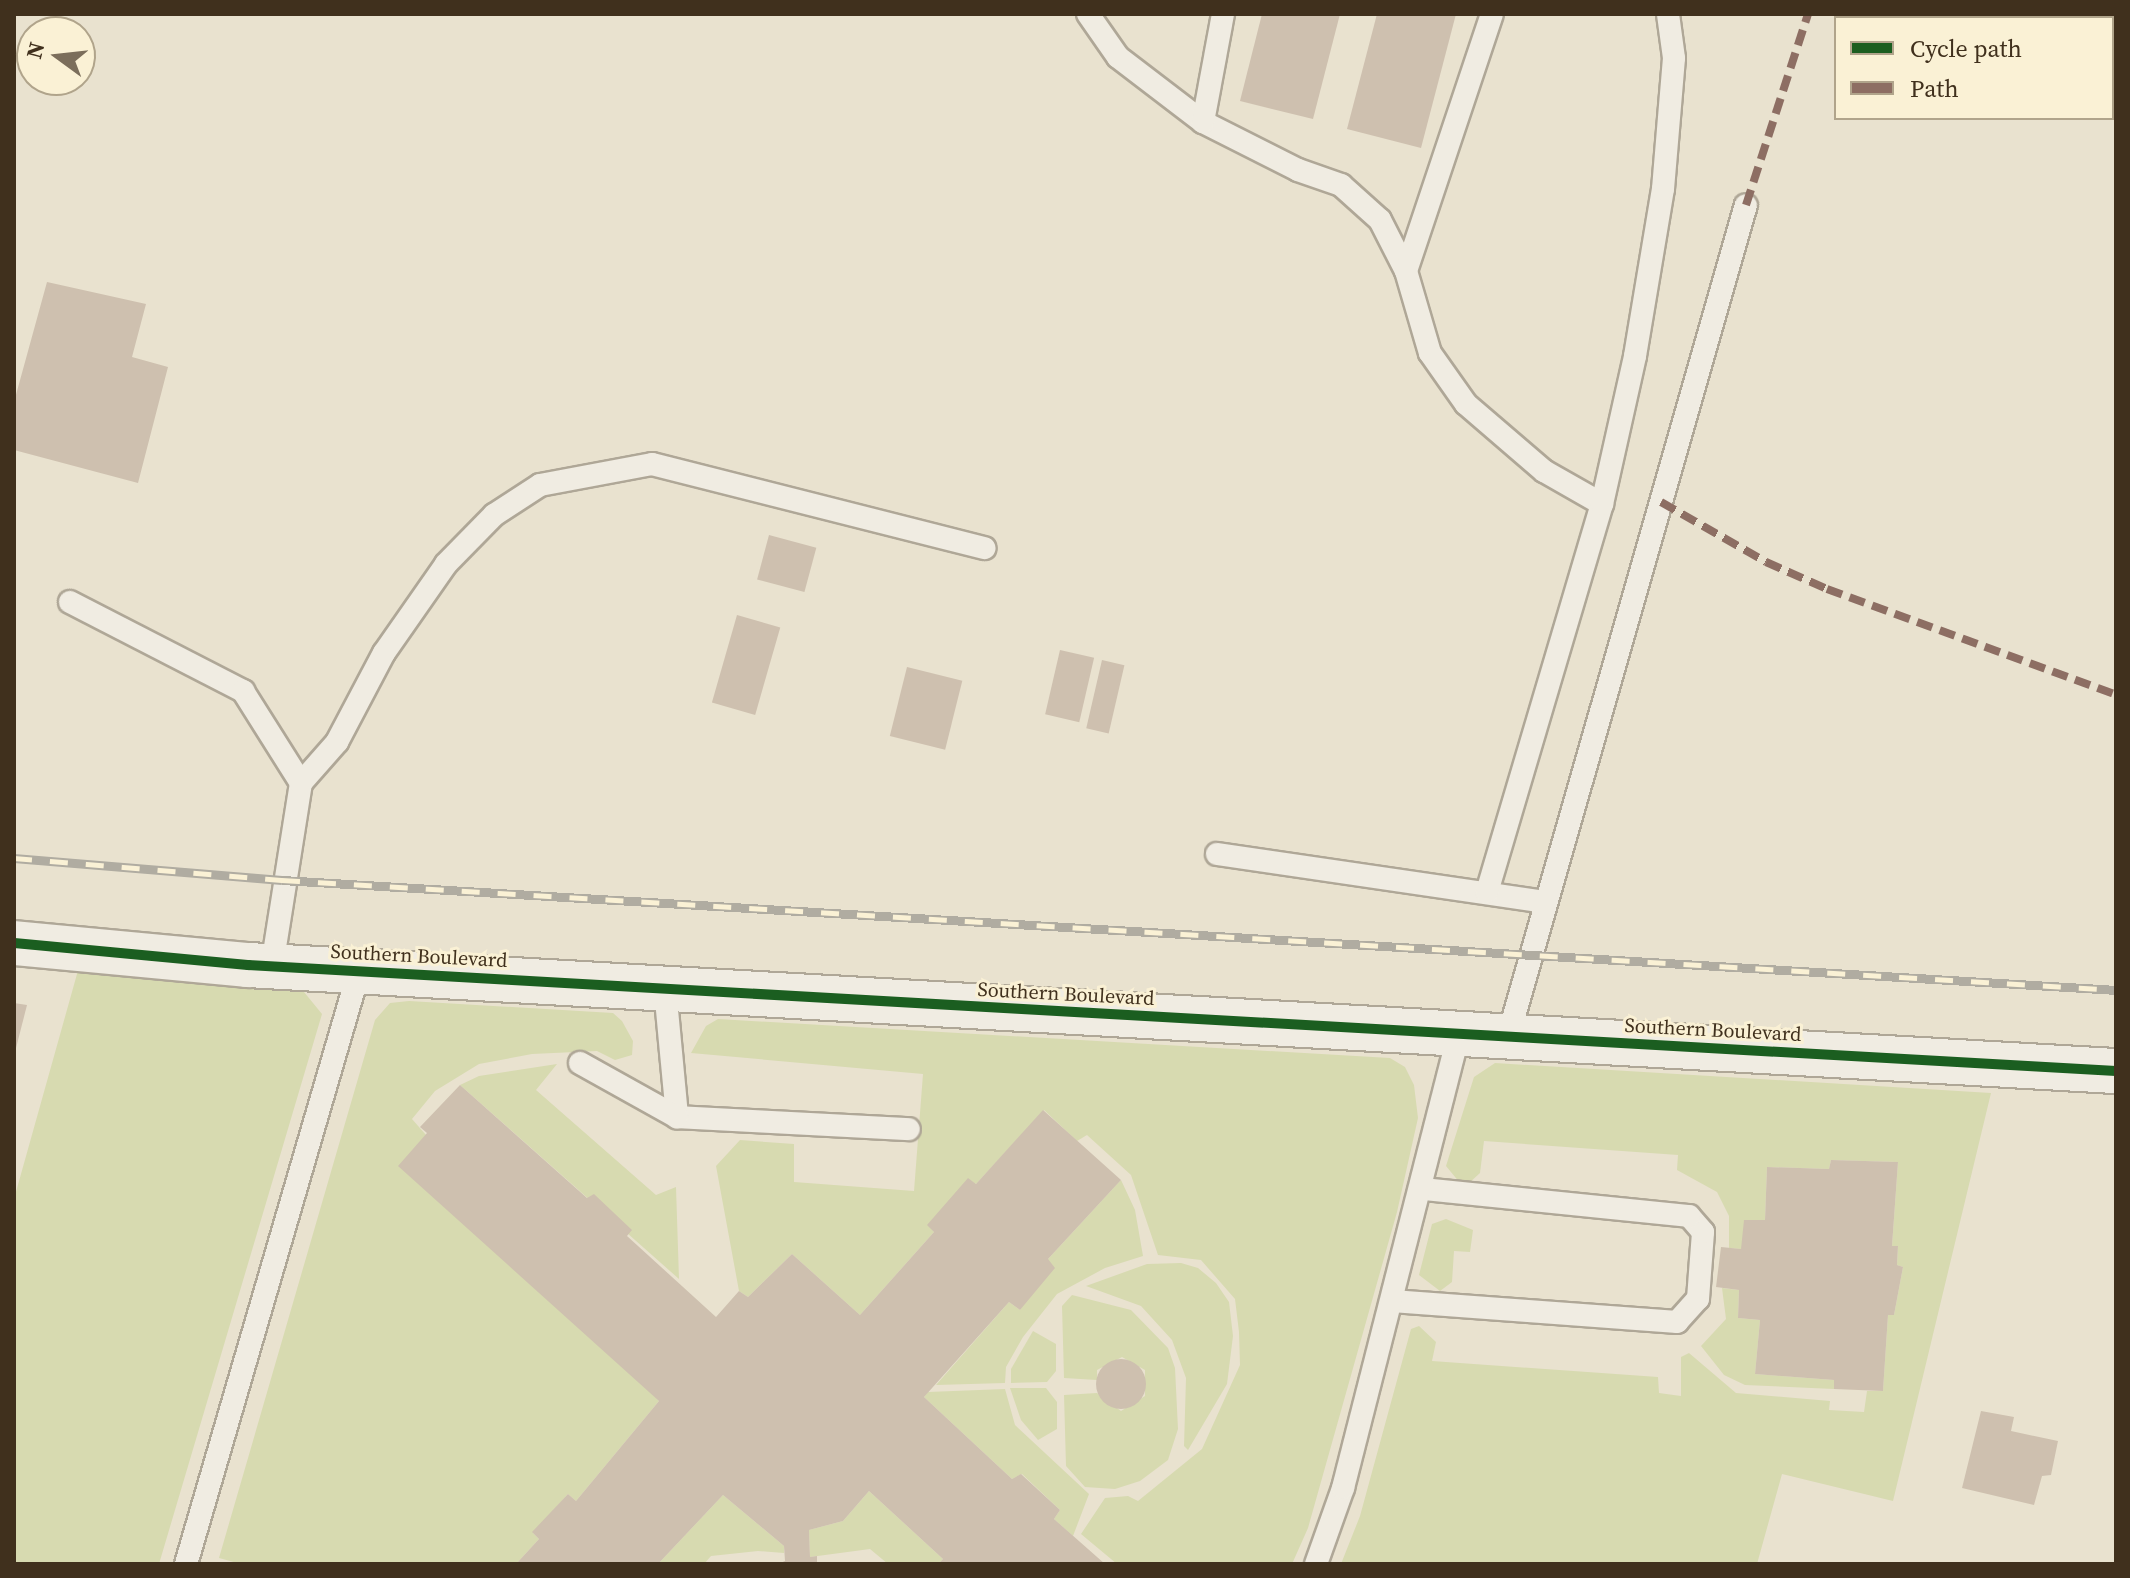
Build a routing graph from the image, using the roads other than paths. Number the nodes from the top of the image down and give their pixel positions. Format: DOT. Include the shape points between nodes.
graph roads {
  1 [pos="1088,14"];
  2 [pos="1223,14"];
  3 [pos="1492,14"];
  4 [pos="1668,14"];
  5 [pos="1203,122"];
  6 [pos="1746,205"];
  7 [pos="1406,271"];
  8 [pos="1602,504"];
  9 [pos="985,548"];
  10 [pos="70,602"];
  11 [pos="301,783"];
  12 [pos="1217,854"];
  13 [pos="1487,892"];
  14 [pos="1546,902"];
  15 [pos="14,943"];
  16 [pos="272,966"];
  17 [pos="359,971"];
  18 [pos="665,989"];
  19 [pos="1459,1034"];
  20 [pos="1508,1037"];
  21 [pos="580,1063"];
  22 [pos="2116,1071"];
  23 [pos="677,1117"];
  24 [pos="909,1129"];
  25 [pos="1423,1189"];
  26 [pos="1392,1301"];
  27 [pos="186,1564"];
  28 [pos="1316,1564"];
  1 -- 5 [label="lane" via="1118,57"];
  2 -- 5 [label="lane"];
  3 -- 7 [label="lane"];
  4 -- 8 [label="lane" via="1674,58 1663,189 1635,356"];
  5 -- 7 [label="lane" via="1298,170 1341,185 1380,220"];
  6 -- 14 [label="lane"];
  7 -- 8 [label="lane" via="1430,353 1466,404 1544,471"];
  8 -- 13 [label="lane"];
  9 -- 11 [label="lane" via="652,464 540,485 494,515 446,564 384,653 337,742"];
  10 -- 11 [label="lane" via="243,691"];
  11 -- 16 [label="lane"];
  12 -- 13 [label="lane"];
  13 -- 14 [label="lane"];
  14 -- 20 [label="lane"];
  15 -- 16 [label="street, Southern Boulevard"];
  16 -- 17 [label="street, Southern Boulevard"];
  17 -- 18 [label="street, Southern Boulevard"];
  17 -- 27 [label="lane"];
  18 -- 19 [label="street, Southern Boulevard"];
  18 -- 23 [label="lane"];
  19 -- 20 [label="street, Southern Boulevard"];
  19 -- 25 [label="lane"];
  20 -- 22 [label="street, Southern Boulevard"];
  21 -- 23 [label="lane"];
  23 -- 24 [label="lane"];
  25 -- 26 [label="lane"];
  25 -- 26 [label="lane" via="1689,1216 1703,1232 1698,1299 1677,1322"];
  26 -- 28 [label="lane" via="1343,1488"];
}
